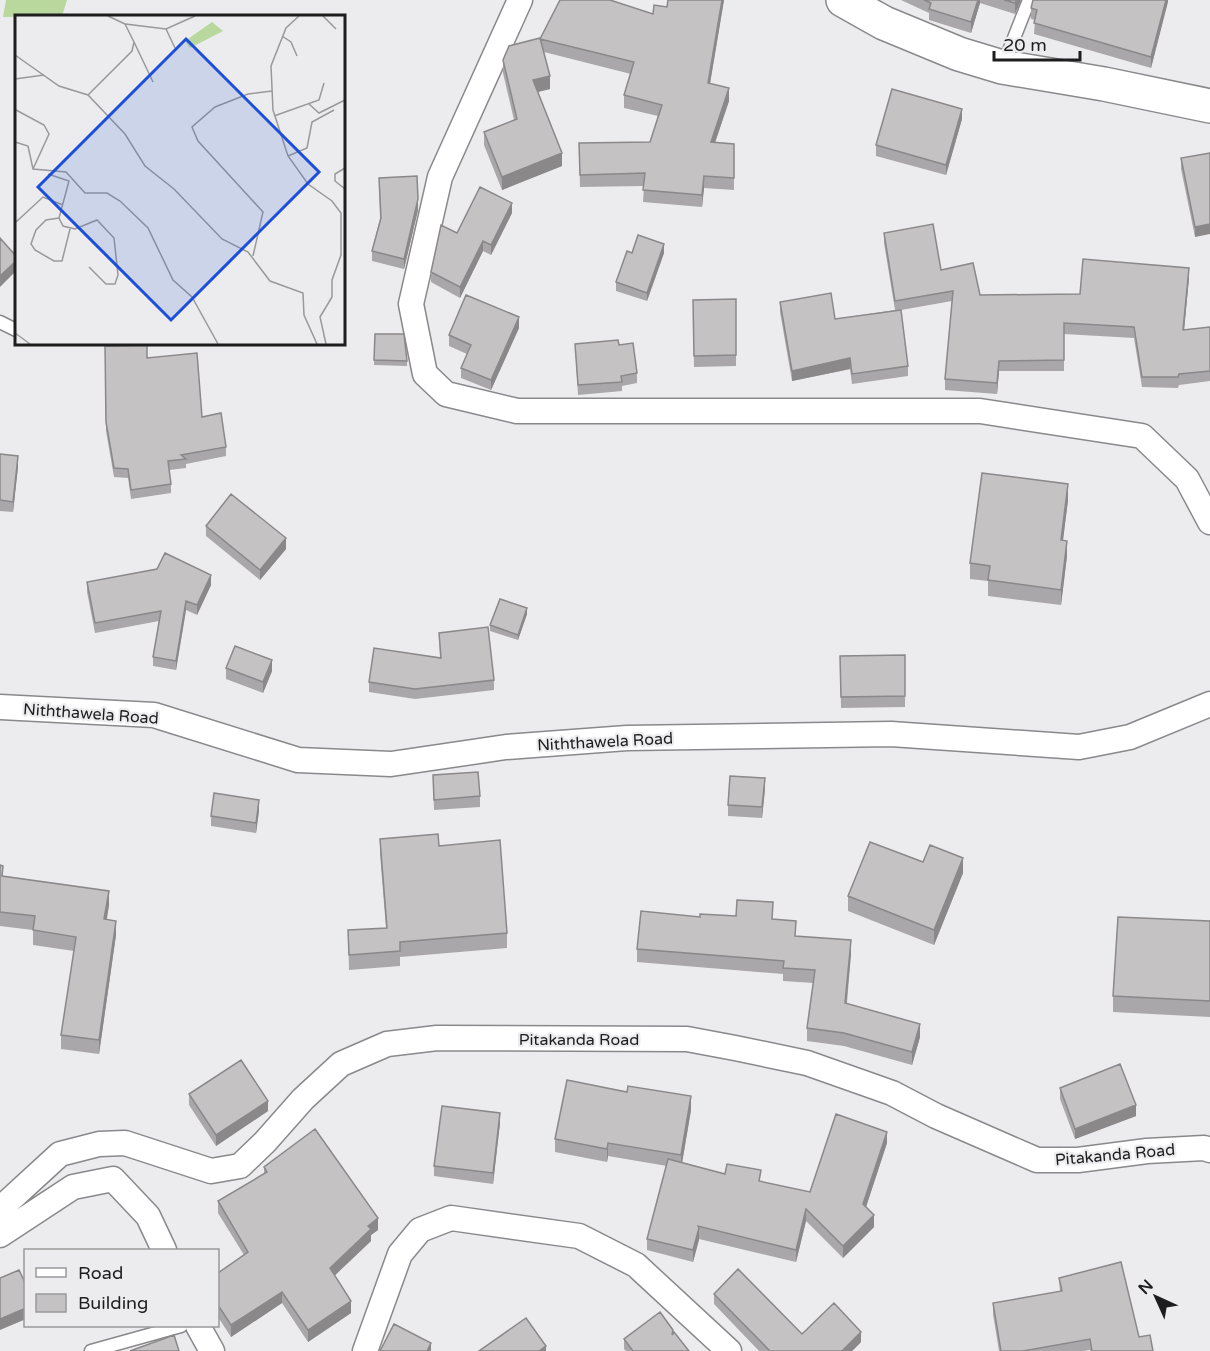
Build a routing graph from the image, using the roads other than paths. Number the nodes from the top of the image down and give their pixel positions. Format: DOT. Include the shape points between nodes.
graph roads {
  1 [pos="520,0"];
  2 [pos="843,0"];
  3 [pos="1029,0"];
  4 [pos="1002,67"];
  5 [pos="1210,106"];
  6 [pos="0,322"];
  7 [pos="15,330"];
  8 [pos="1210,522"];
  9 [pos="1210,704"];
  10 [pos="0,707"];
  11 [pos="1210,1150"];
  12 [pos="0,1209"];
  13 [pos="0,1235"];
  14 [pos="163,1249"];
  15 [pos="177,1327"];
  16 [pos="199,1327"];
  17 [pos="90,1351"];
  18 [pos="212,1351"];
  19 [pos="365,1351"];
  20 [pos="729,1351"];
  1 -- 8 [label="street" via="441,177 411,304 425,374 446,394 517,411 981,411 1142,436 1187,479"];
  2 -- 4 [label="street" via="884,23 958,54"];
  3 -- 4 [label="lane"];
  4 -- 5 [label="street"];
  6 -- 7 [label="lane"];
  9 -- 10 [label="street, Niththawela Road" via="1130,737 1079,747 891,734 627,738 506,747 391,764 298,760 154,715"];
  11 -- 12 [label="street, Pitakanda Road" via="1147,1150 1078,1161 1037,1160 892,1093 807,1063 687,1039 437,1038 387,1044 341,1064 240,1166 212,1172 124,1143 99,1144 60,1154"];
  13 -- 14 [label="street" via="73,1187 113,1179 148,1216"];
  15 -- 17 [label="lane"];
  16 -- 18 [label="street"];
  19 -- 20 [label="street" via="400,1254 420,1230 451,1218 579,1236 636,1265"];
}
